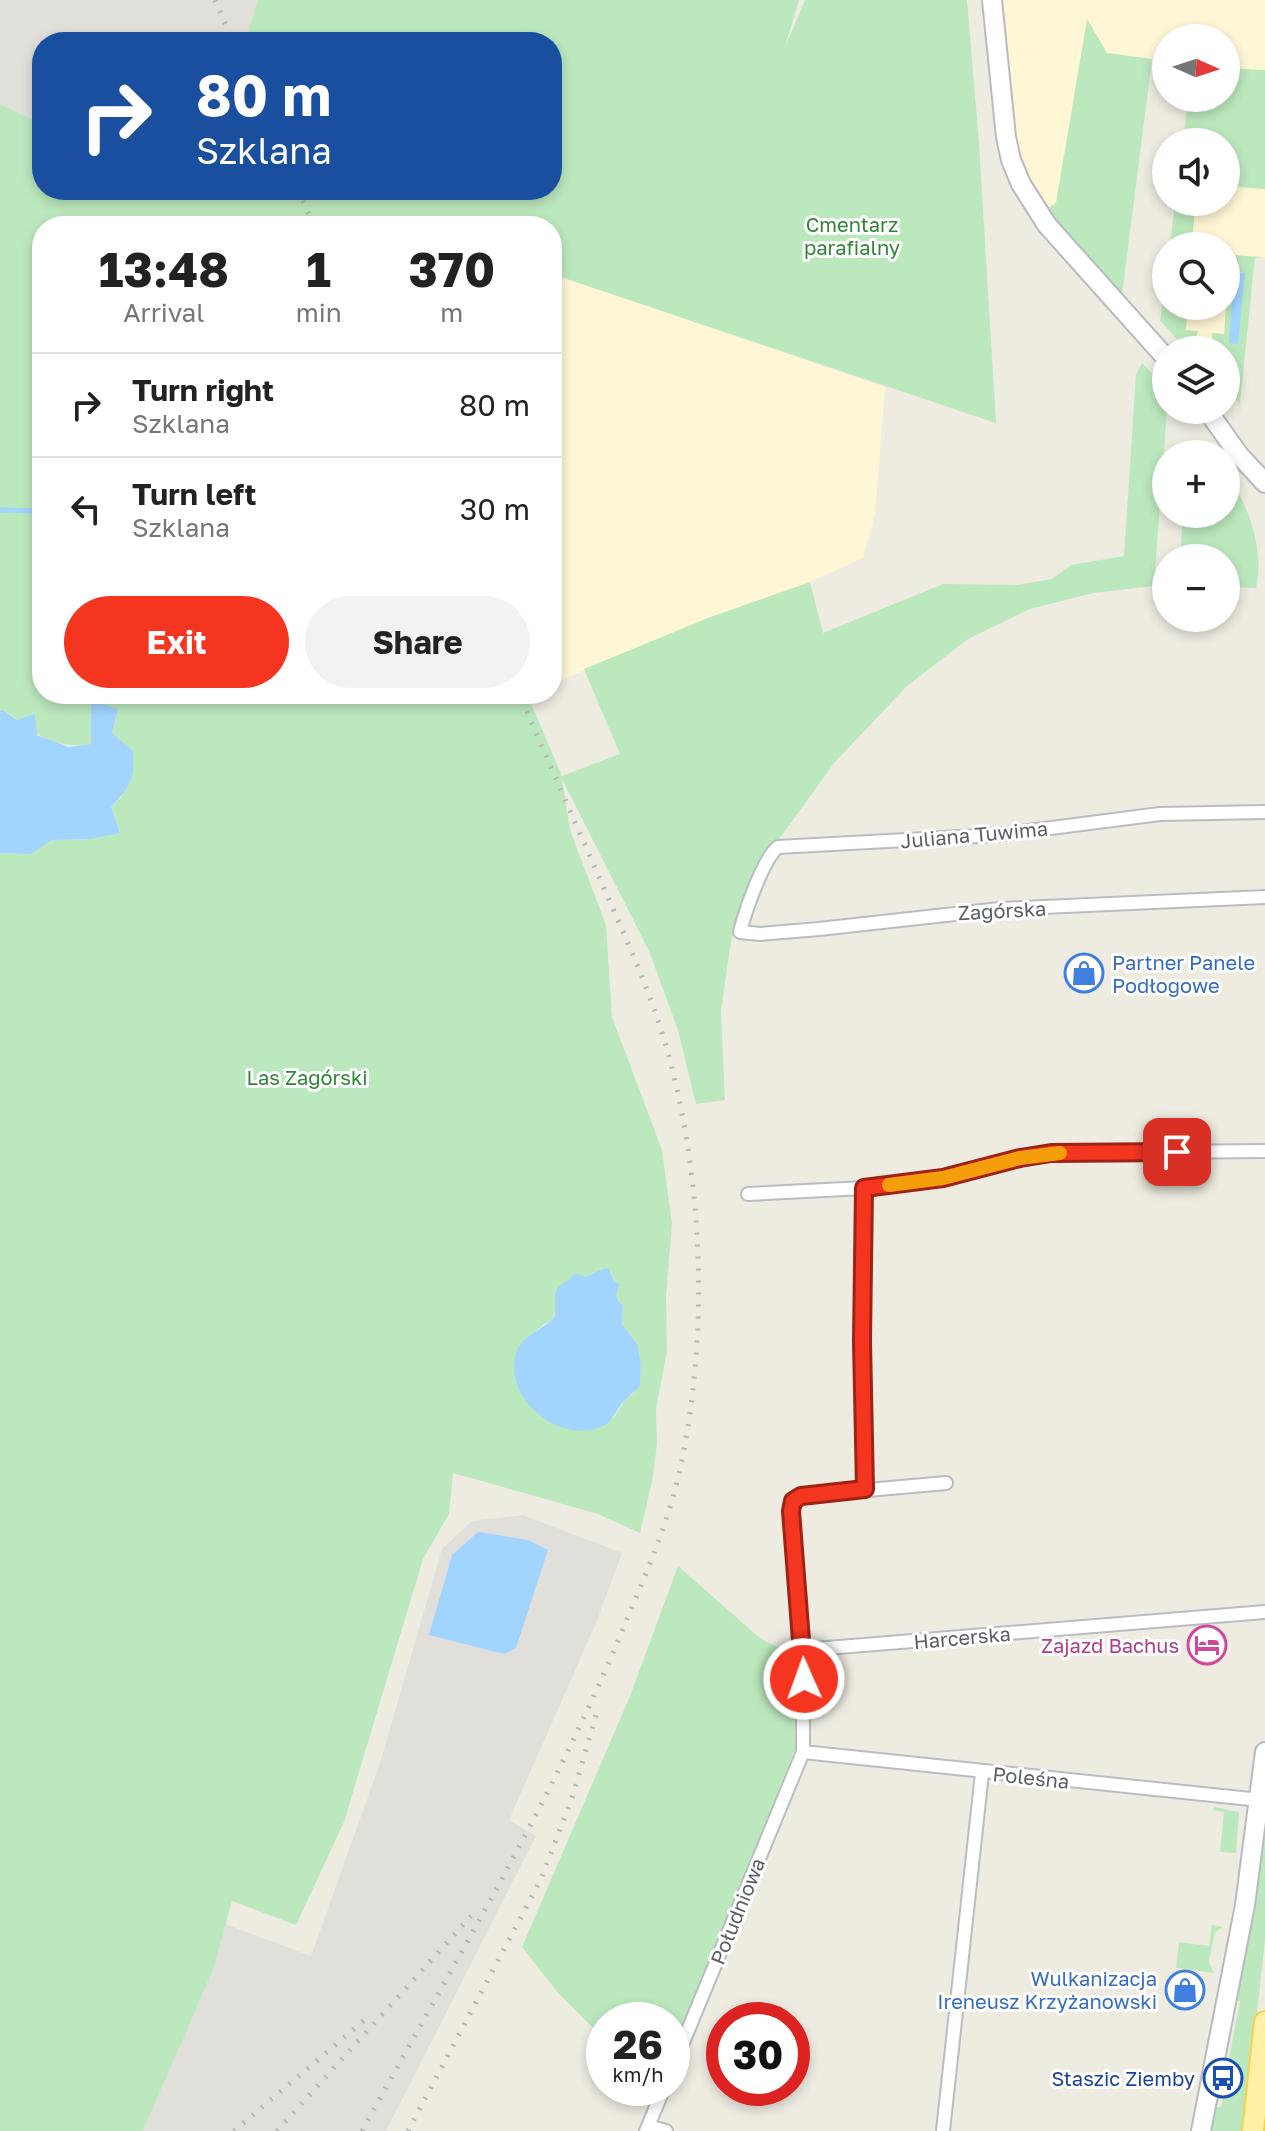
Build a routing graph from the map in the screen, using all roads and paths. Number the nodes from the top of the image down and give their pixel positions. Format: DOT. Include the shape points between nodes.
graph roads {
  1 [pos="992,0"];
  2 [pos="1152,342"];
  3 [pos="1217,424"];
  4 [pos="1265,483"];
  5 [pos="1265,812"];
  6 [pos="1265,897"];
  7 [pos="740,932"];
  8 [pos="1265,1151"];
  9 [pos="864,1188"];
  10 [pos="748,1194"];
  11 [pos="946,1483"];
  12 [pos="865,1489"];
  13 [pos="1265,1612"];
  14 [pos="803,1650"];
  15 [pos="803,1752"];
  16 [pos="1265,1752"];
  17 [pos="982,1773"];
  18 [pos="1260,1800"];
  19 [pos="1265,2022"];
  20 [pos="690,2025"];
  21 [pos="657,2106"];
  22 [pos="647,2129"];
  23 [pos="666,2131"];
  24 [pos="943,2131"];
  25 [pos="1201,2131"];
  26 [pos="1253,2131"];
  1 -- 2 [label="street" via="1006,137 1021,184 1047,225"];
  3 -- 4 [label="street"];
  5 -- 7 [label="street, Juliana Tuwima" via="1160,814 997,835 778,847"];
  6 -- 7 [label="street, Zagórska" via="1000,909"];
  8 -- 9 [label="street" via="1051,1153 943,1178"];
  9 -- 10 [label="street"];
  9 -- 12 [label="street"];
  11 -- 12 [label="street"];
  12 -- 14 [label="street" via="793,1501"];
  13 -- 14 [label="street, Harcerska"];
  14 -- 15 [label="street"];
  15 -- 17 [label="street, Poleśna"];
  15 -- 20 [label="street, Południowa"];
  16 -- 18 [label="street"];
  17 -- 18 [label="street, Poleśna"];
  17 -- 24 [label="street"];
  18 -- 25 [label="street"];
  19 -- 26 [label="main road"];
  21 -- 22 [label="street"];
  22 -- 23 [label="street"];
}
